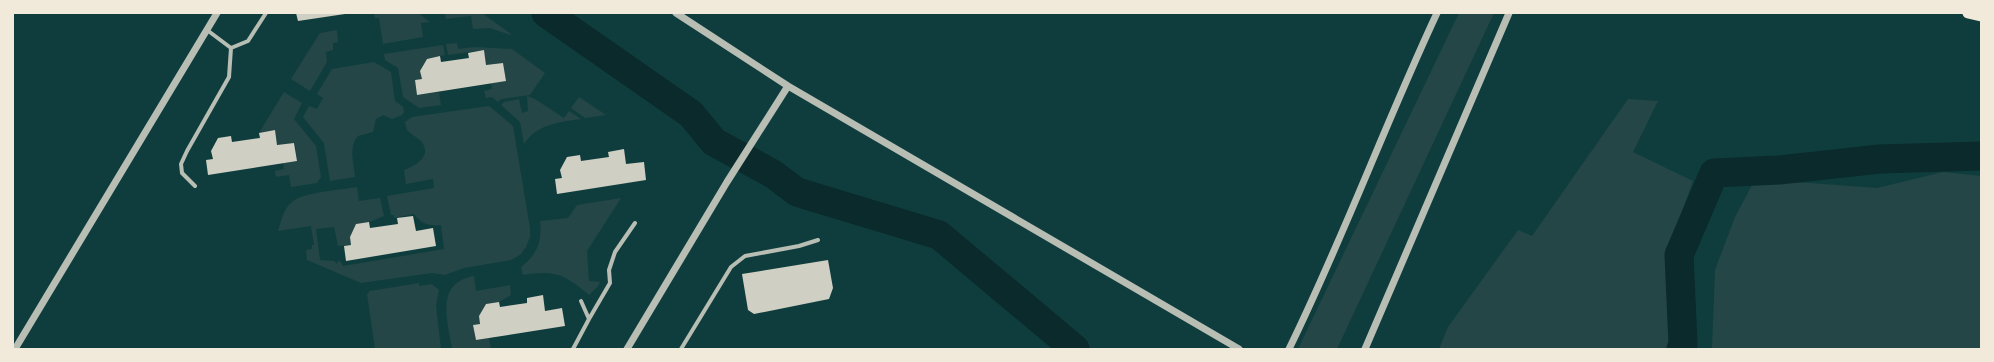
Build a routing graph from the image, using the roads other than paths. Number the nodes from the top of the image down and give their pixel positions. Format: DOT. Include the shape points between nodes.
graph roads {
  1 [pos="217,13"];
  2 [pos="266,13"];
  3 [pos="676,13"];
  4 [pos="1437,13"];
  5 [pos="1509,13"];
  6 [pos="1968,13"];
  7 [pos="1981,16"];
  8 [pos="207,30"];
  9 [pos="231,48"];
  10 [pos="788,86"];
  11 [pos="195,186"];
  12 [pos="635,223"];
  13 [pos="818,240"];
  14 [pos="581,301"];
  15 [pos="589,319"];
  16 [pos="15,349"];
  17 [pos="573,349"];
  18 [pos="627,349"];
  19 [pos="681,349"];
  20 [pos="1239,349"];
  21 [pos="1289,349"];
  22 [pos="1365,349"];
  1 -- 8 [label="street"];
  2 -- 9 [label="street" via="248,41"];
  3 -- 10 [label="street"];
  4 -- 21 [label="street" via="1409,72 1315,296"];
  5 -- 22 [label="street"];
  6 -- 7 [label="highway"];
  8 -- 9 [label="street"];
  8 -- 16 [label="street"];
  9 -- 11 [label="street" via="229,77 182,164 182,172"];
  10 -- 18 [label="street" via="726,182"];
  10 -- 20 [label="street"];
  12 -- 15 [label="street" via="615,252 609,270 610,283"];
  13 -- 19 [label="street" via="745,256 732,267"];
  14 -- 15 [label="street"];
  15 -- 17 [label="street"];
}
